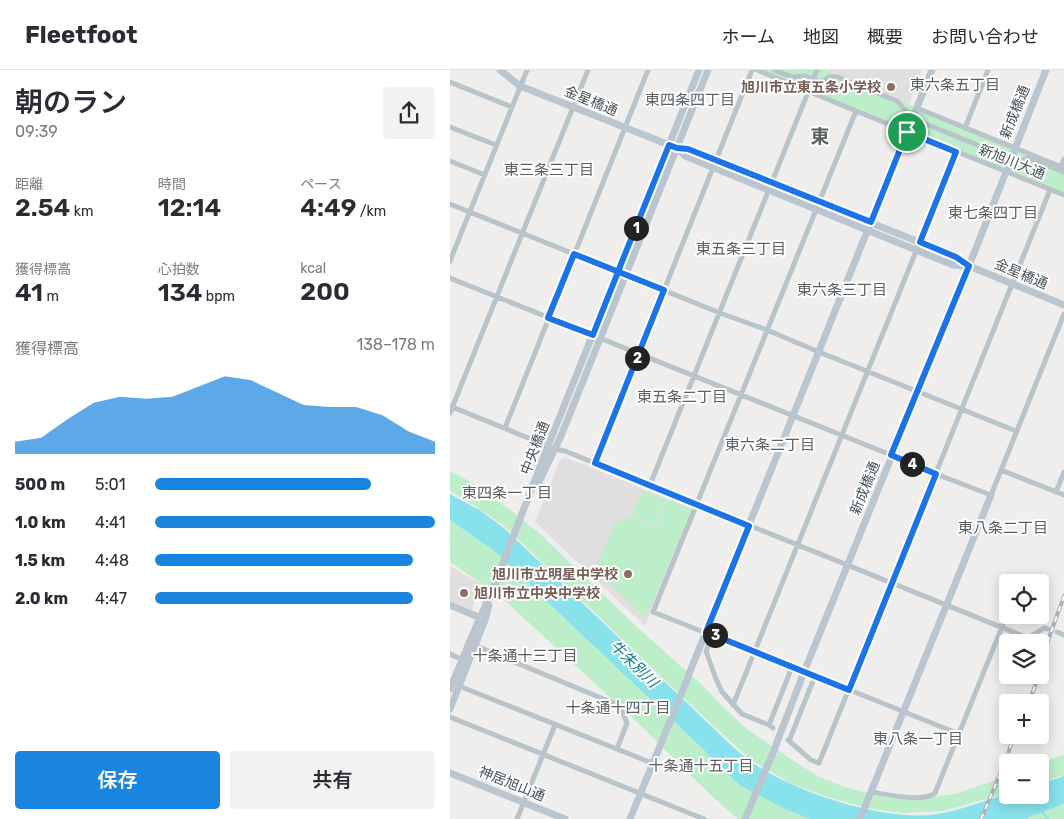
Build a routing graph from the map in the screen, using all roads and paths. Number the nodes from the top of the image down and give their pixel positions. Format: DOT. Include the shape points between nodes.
graph roads {
  1 [pos="500,70"];
  2 [pos="526,70"];
  3 [pos="588,70"];
  4 [pos="648,70"];
  5 [pos="699,70"];
  6 [pos="708,70"];
  7 [pos="752,70"];
  8 [pos="757,70"];
  9 [pos="774,70"];
  10 [pos="817,70"];
  11 [pos="932,70"];
  12 [pos="988,70"];
  13 [pos="1046,70"];
  14 [pos="814,79"];
  15 [pos="450,82"];
  16 [pos="520,86"];
  17 [pos="808,92"];
  18 [pos="512,107"];
  19 [pos="573,107"];
  20 [pos="917,108"];
  21 [pos="856,111"];
  22 [pos="908,113"];
  23 [pos="919,121"];
  24 [pos="450,127"];
  25 [pos="625,127"];
  26 [pos="965,128"];
  27 [pos="907,132"];
  28 [pos="496,145"];
  29 [pos="669,145"];
  30 [pos="677,148"];
  31 [pos="1014,148"];
  32 [pos="956,152"];
  33 [pos="1010,159"];
  34 [pos="1064,159"];
  35 [pos="716,160"];
  36 [pos="450,161"];
  37 [pos="713,168"];
  38 [pos="1063,169"];
  39 [pos="1005,172"];
  40 [pos="485,175"];
  41 [pos="772,182"];
  42 [pos="769,190"];
  43 [pos="1050,190"];
  44 [pos="1064,195"];
  45 [pos="819,201"];
  46 [pos="450,204"];
  47 [pos="816,209"];
  48 [pos="470,212"];
  49 [pos="871,222"];
  50 [pos="868,230"];
  51 [pos="522,233"];
  52 [pos="450,240"];
  53 [pos="920,242"];
  54 [pos="457,243"];
  55 [pos="916,250"];
  56 [pos="574,254"];
  57 [pos="450,261"];
  58 [pos="969,266"];
  59 [pos="618,272"];
  60 [pos="626,275"];
  61 [pos="450,278"];
  62 [pos="1012,284"];
  63 [pos="664,290"];
  64 [pos="497,297"];
  65 [pos="1064,305"];
  66 [pos="720,313"];
  67 [pos="1064,314"];
  68 [pos="548,318"];
  69 [pos="767,330"];
  70 [pos="593,335"];
  71 [pos="600,338"];
  72 [pos="819,352"];
  73 [pos="639,354"];
  74 [pos="867,372"];
  75 [pos="694,376"];
  76 [pos="917,392"];
  77 [pos="742,395"];
  78 [pos="451,409"];
  79 [pos="962,409"];
  80 [pos="793,416"];
  81 [pos="505,428"];
  82 [pos="1016,431"];
  83 [pos="842,436"];
  84 [pos="552,447"];
  85 [pos="891,455"];
  86 [pos="595,463"];
  87 [pos="1001,470"];
  88 [pos="1064,472"];
  89 [pos="936,474"];
  90 [pos="650,485"];
  91 [pos="1056,492"];
  92 [pos="991,495"];
  93 [pos="1064,495"];
  94 [pos="698,504"];
  95 [pos="749,526"];
  96 [pos="797,546"];
  97 [pos="847,566"];
  98 [pos="891,584"];
  99 [pos="450,605"];
  100 [pos="946,605"];
  101 [pos="483,619"];
  102 [pos="1002,624"];
  103 [pos="1001,627"];
  104 [pos="1048,629"];
  105 [pos="1057,632"];
  106 [pos="708,633"];
  107 [pos="1064,635"];
  108 [pos="472,644"];
  109 [pos="755,652"];
  110 [pos="450,654"];
  111 [pos="465,660"];
  112 [pos="792,667"];
  113 [pos="804,672"];
  114 [pos="815,676"];
  115 [pos="459,686"];
  116 [pos="450,689"];
  117 [pos="849,690"];
  118 [pos="733,705"];
  119 [pos="450,709"];
  120 [pos="904,712"];
  121 [pos="450,717"];
  122 [pos="555,724"];
  123 [pos="959,734"];
  124 [pos="617,749"];
  125 [pos="542,754"];
  126 [pos="654,760"];
  127 [pos="450,773"];
  128 [pos="871,792"];
  129 [pos="640,793"];
  130 [pos="524,802"];
  131 [pos="517,819"];
  132 [pos="565,819"];
  133 [pos="630,819"];
  134 [pos="704,819"];
  135 [pos="746,819"];
  136 [pos="860,819"];
  1 -- 16 [label="street, 金星橋通"];
  2 -- 16 [label="street"];
  3 -- 19 [label="street"];
  4 -- 25 [label="street"];
  5 -- 29 [label="street, 中央橋通"];
  6 -- 30 [label="street, 中央橋通"];
  7 -- 35 [label="street"];
  8 -- 17 [label="street, 新旭川大通"];
  9 -- 14 [label="street" via="792,77"];
  10 -- 14 [label="street"];
  11 -- 20 [label="street"];
  12 -- 26 [label="street"];
  13 -- 31 [label="street, 新成橋通"];
  14 -- 17 [label="street"];
  14 -- 22 [label="street" via="838,77 897,101"];
  15 -- 18 [label="street"];
  16 -- 18 [label="street"];
  16 -- 19 [label="street, 金星橋通"];
  17 -- 21 [label="street, 新旭川大通"];
  17 -- 41 [label="street"];
  18 -- 28 [label="street"];
  19 -- 25 [label="street, 金星橋通"];
  19 -- 51 [label="street"];
  20 -- 26 [label="street, 新旭川大通"];
  20 -- 27 [label="street"];
  21 -- 27 [label="street, 新旭川大通"];
  21 -- 45 [label="street"];
  23 -- 33 [label="street, 新旭川大通"];
  24 -- 28 [label="street"];
  25 -- 29 [label="street, 金星橋通"];
  25 -- 56 [label="street"];
  26 -- 31 [label="street, 新旭川大通"];
  27 -- 32 [label="street, 新旭川大通"];
  27 -- 49 [label="street"];
  28 -- 40 [label="street"];
  29 -- 30 [label="street, 金星橋通"];
  29 -- 59 [label="street, 中央橋通"];
  30 -- 35 [label="street, 金星橋通"];
  30 -- 37 [label="street, 金星橋通" via="685,156"];
  30 -- 60 [label="street, 中央橋通"];
  31 -- 33 [label="street, 新成橋通"];
  31 -- 38 [label="street, 新旭川大通"];
  32 -- 39 [label="street, 新旭川大通"];
  32 -- 53 [label="street"];
  33 -- 38 [label="street, 新旭川大通" via="1029,158"];
  33 -- 39 [label="street, 新成橋通"];
  34 -- 38 [label="street"];
  35 -- 37 [label="street"];
  35 -- 41 [label="street, 金星橋通"];
  36 -- 40 [label="street"];
  37 -- 42 [label="street, 金星橋通"];
  37 -- 63 [label="street"];
  39 -- 43 [label="street, 新旭川大通"];
  39 -- 58 [label="street, 新成橋通"];
  40 -- 48 [label="street"];
  41 -- 42 [label="street"];
  41 -- 45 [label="street, 金星橋通"];
  42 -- 47 [label="street, 金星橋通"];
  42 -- 66 [label="street"];
  43 -- 44 [label="street, 新旭川大通"];
  43 -- 62 [label="street"];
  45 -- 47 [label="street"];
  45 -- 49 [label="street, 金星橋通"];
  46 -- 48 [label="street"];
  47 -- 50 [label="street, 金星橋通"];
  47 -- 69 [label="street"];
  48 -- 51 [label="street"];
  48 -- 54 [label="street"];
  49 -- 50 [label="street"];
  49 -- 53 [label="street, 金星橋通"];
  50 -- 55 [label="street, 金星橋通"];
  50 -- 72 [label="street"];
  51 -- 56 [label="street"];
  51 -- 64 [label="street"];
  52 -- 54 [label="street"];
  53 -- 55 [label="street"];
  53 -- 58 [label="street, 金星橋通"];
  54 -- 57 [label="street"];
  55 -- 58 [label="street, 金星橋通" via="953,265"];
  55 -- 74 [label="street"];
  56 -- 59 [label="street"];
  56 -- 68 [label="street"];
  58 -- 62 [label="street, 金星橋通"];
  58 -- 76 [label="street, 新成橋通"];
  59 -- 60 [label="street"];
  59 -- 70 [label="street, 中央橋通"];
  60 -- 63 [label="street"];
  60 -- 71 [label="street, 中央橋通"];
  61 -- 64 [label="street"];
  62 -- 65 [label="street, 金星橋通"];
  62 -- 79 [label="street"];
  63 -- 66 [label="street"];
  63 -- 73 [label="street"];
  64 -- 68 [label="street"];
  64 -- 78 [label="street"];
  66 -- 69 [label="street"];
  66 -- 75 [label="street"];
  67 -- 82 [label="street"];
  68 -- 70 [label="street"];
  68 -- 81 [label="street"];
  69 -- 72 [label="street"];
  69 -- 77 [label="street"];
  70 -- 71 [label="street"];
  70 -- 84 [label="street, 中央橋通"];
  71 -- 73 [label="street"];
  71 -- 84 [label="street, 中央橋通"];
  72 -- 74 [label="street"];
  72 -- 80 [label="street"];
  73 -- 75 [label="street"];
  73 -- 86 [label="street"];
  74 -- 76 [label="street"];
  74 -- 83 [label="street"];
  75 -- 77 [label="street"];
  75 -- 90 [label="street"];
  76 -- 79 [label="street"];
  76 -- 85 [label="street, 新成橋通"];
  77 -- 80 [label="street"];
  77 -- 94 [label="street"];
  78 -- 81 [label="street"];
  79 -- 82 [label="street"];
  79 -- 89 [label="street"];
  80 -- 83 [label="street"];
  80 -- 95 [label="street"];
  81 -- 84 [label="street"];
  82 -- 87 [label="street"];
  83 -- 85 [label="street"];
  83 -- 96 [label="street"];
  84 -- 86 [label="street"];
  84 -- 101 [label="street, 中央橋通" via="520,520"];
  85 -- 89 [label="street"];
  85 -- 97 [label="street, 新成橋通"];
  86 -- 90 [label="street"];
  87 -- 91 [label="street"];
  87 -- 92 [label="street"];
  88 -- 91 [label="street"];
  89 -- 92 [label="street"];
  89 -- 98 [label="street"];
  90 -- 94 [label="street"];
  91 -- 93 [label="street"];
  92 -- 100 [label="street"];
  94 -- 95 [label="street"];
  94 -- 106 [label="street" via="653,612"];
  95 -- 96 [label="street"];
  95 -- 106 [label="street"];
  96 -- 97 [label="street"];
  96 -- 109 [label="street"];
  97 -- 98 [label="street"];
  97 -- 113 [label="street, 新成橋通"];
  98 -- 100 [label="street"];
  98 -- 117 [label="street"];
  99 -- 101 [label="street"];
  100 -- 103 [label="street"];
  100 -- 120 [label="street"];
  101 -- 108 [label="street"];
  102 -- 103 [label="street"];
  103 -- 104 [label="street" via="1028,638 1044,628"];
  103 -- 123 [label="street"];
  105 -- 107 [label="street"];
  106 -- 109 [label="street"];
  106 -- 118 [label="street" via="706,651 716,680"];
  106 -- 126 [label="street"];
  108 -- 111 [label="street"];
  108 -- 124 [label="street" via="613,703 622,711 627,723"];
  109 -- 112 [label="street"];
  109 -- 118 [label="street"];
  110 -- 111 [label="street"];
  111 -- 115 [label="street"];
  111 -- 116 [label="street"];
  112 -- 113 [label="street"];
  112 -- 118 [label="street" via="771,727 742,714"];
  113 -- 114 [label="street"];
  113 -- 135 [label="street, 新成橋通"];
  114 -- 117 [label="street"];
  114 -- 117 [label="street" via="788,740 811,760 819,763"];
  115 -- 119 [label="street"];
  115 -- 122 [label="street"];
  117 -- 120 [label="street"];
  120 -- 123 [label="street"];
  120 -- 128 [label="street"];
  121 -- 125 [label="street"];
  122 -- 124 [label="street"];
  122 -- 125 [label="street"];
  123 -- 128 [label="street" via="933,794 914,797"];
  124 -- 126 [label="street"];
  125 -- 129 [label="street"];
  125 -- 130 [label="street"];
  126 -- 129 [label="street"];
  127 -- 130 [label="street, 神居旭山通"];
  128 -- 136 [label="street"];
  129 -- 133 [label="street"];
  129 -- 134 [label="street"];
  130 -- 131 [label="street"];
  130 -- 132 [label="street, 神居旭山通"];
}
